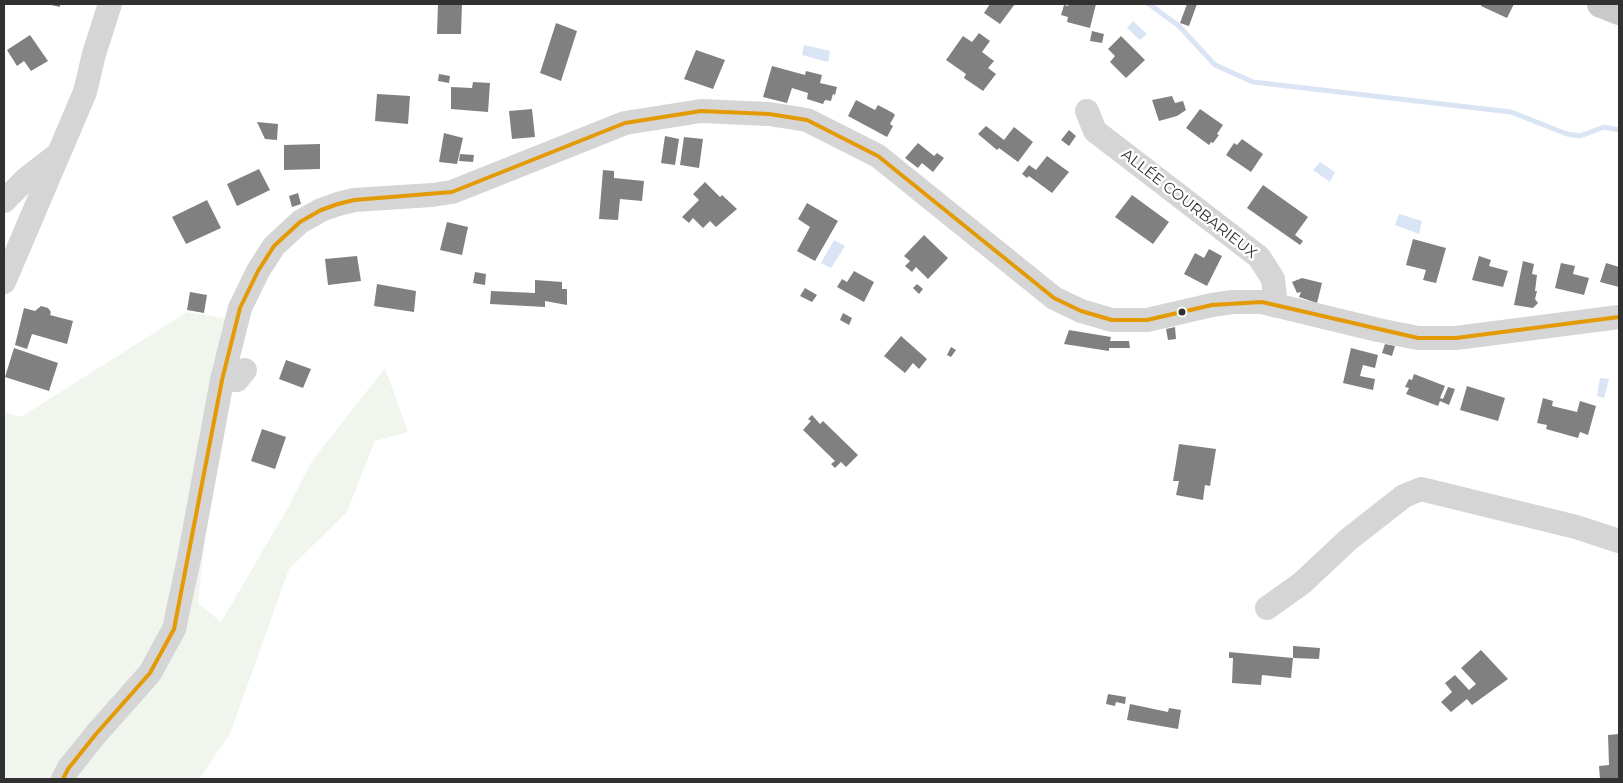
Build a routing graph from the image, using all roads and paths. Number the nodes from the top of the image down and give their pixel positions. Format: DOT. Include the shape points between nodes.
graph roads {
  1 [pos="110,4"];
  2 [pos="1601,4"];
  3 [pos="1619,11"];
  4 [pos="1087,111"];
  5 [pos="60,152"];
  6 [pos="4,202"];
  7 [pos="4,282"];
  8 [pos="1276,306"];
  9 [pos="1619,317"];
  10 [pos="245,370"];
  11 [pos="222,380"];
  12 [pos="1619,541"];
  13 [pos="1267,608"];
  14 [pos="62,779"];
  1 -- 5 [label="street" via="85,92"];
  2 -- 3 [label="main road"];
  4 -- 8 [label="street, ALLÉE COURBARIEUX" via="1095,131 1260,257 1273,279"];
  5 -- 6 [label="street" via="26,179"];
  5 -- 7 [label="street"];
  8 -- 9 [label="street" via="1418,338 1456,338"];
  8 -- 11 [label="street" via="1262,302 1232,302 1133,321 1112,320 1081,311 1054,298 878,156 826,128 807,120 769,114 701,111 625,123 452,192 354,200 321,210 290,229 258,271 240,308"];
  10 -- 11 [label="street" via="237,380"];
  11 -- 14 [label="street" via="174,630 150,673 96,734"];
  12 -- 13 [label="street" via="1576,527 1421,489 1404,496 1349,539 1302,583"];
}
